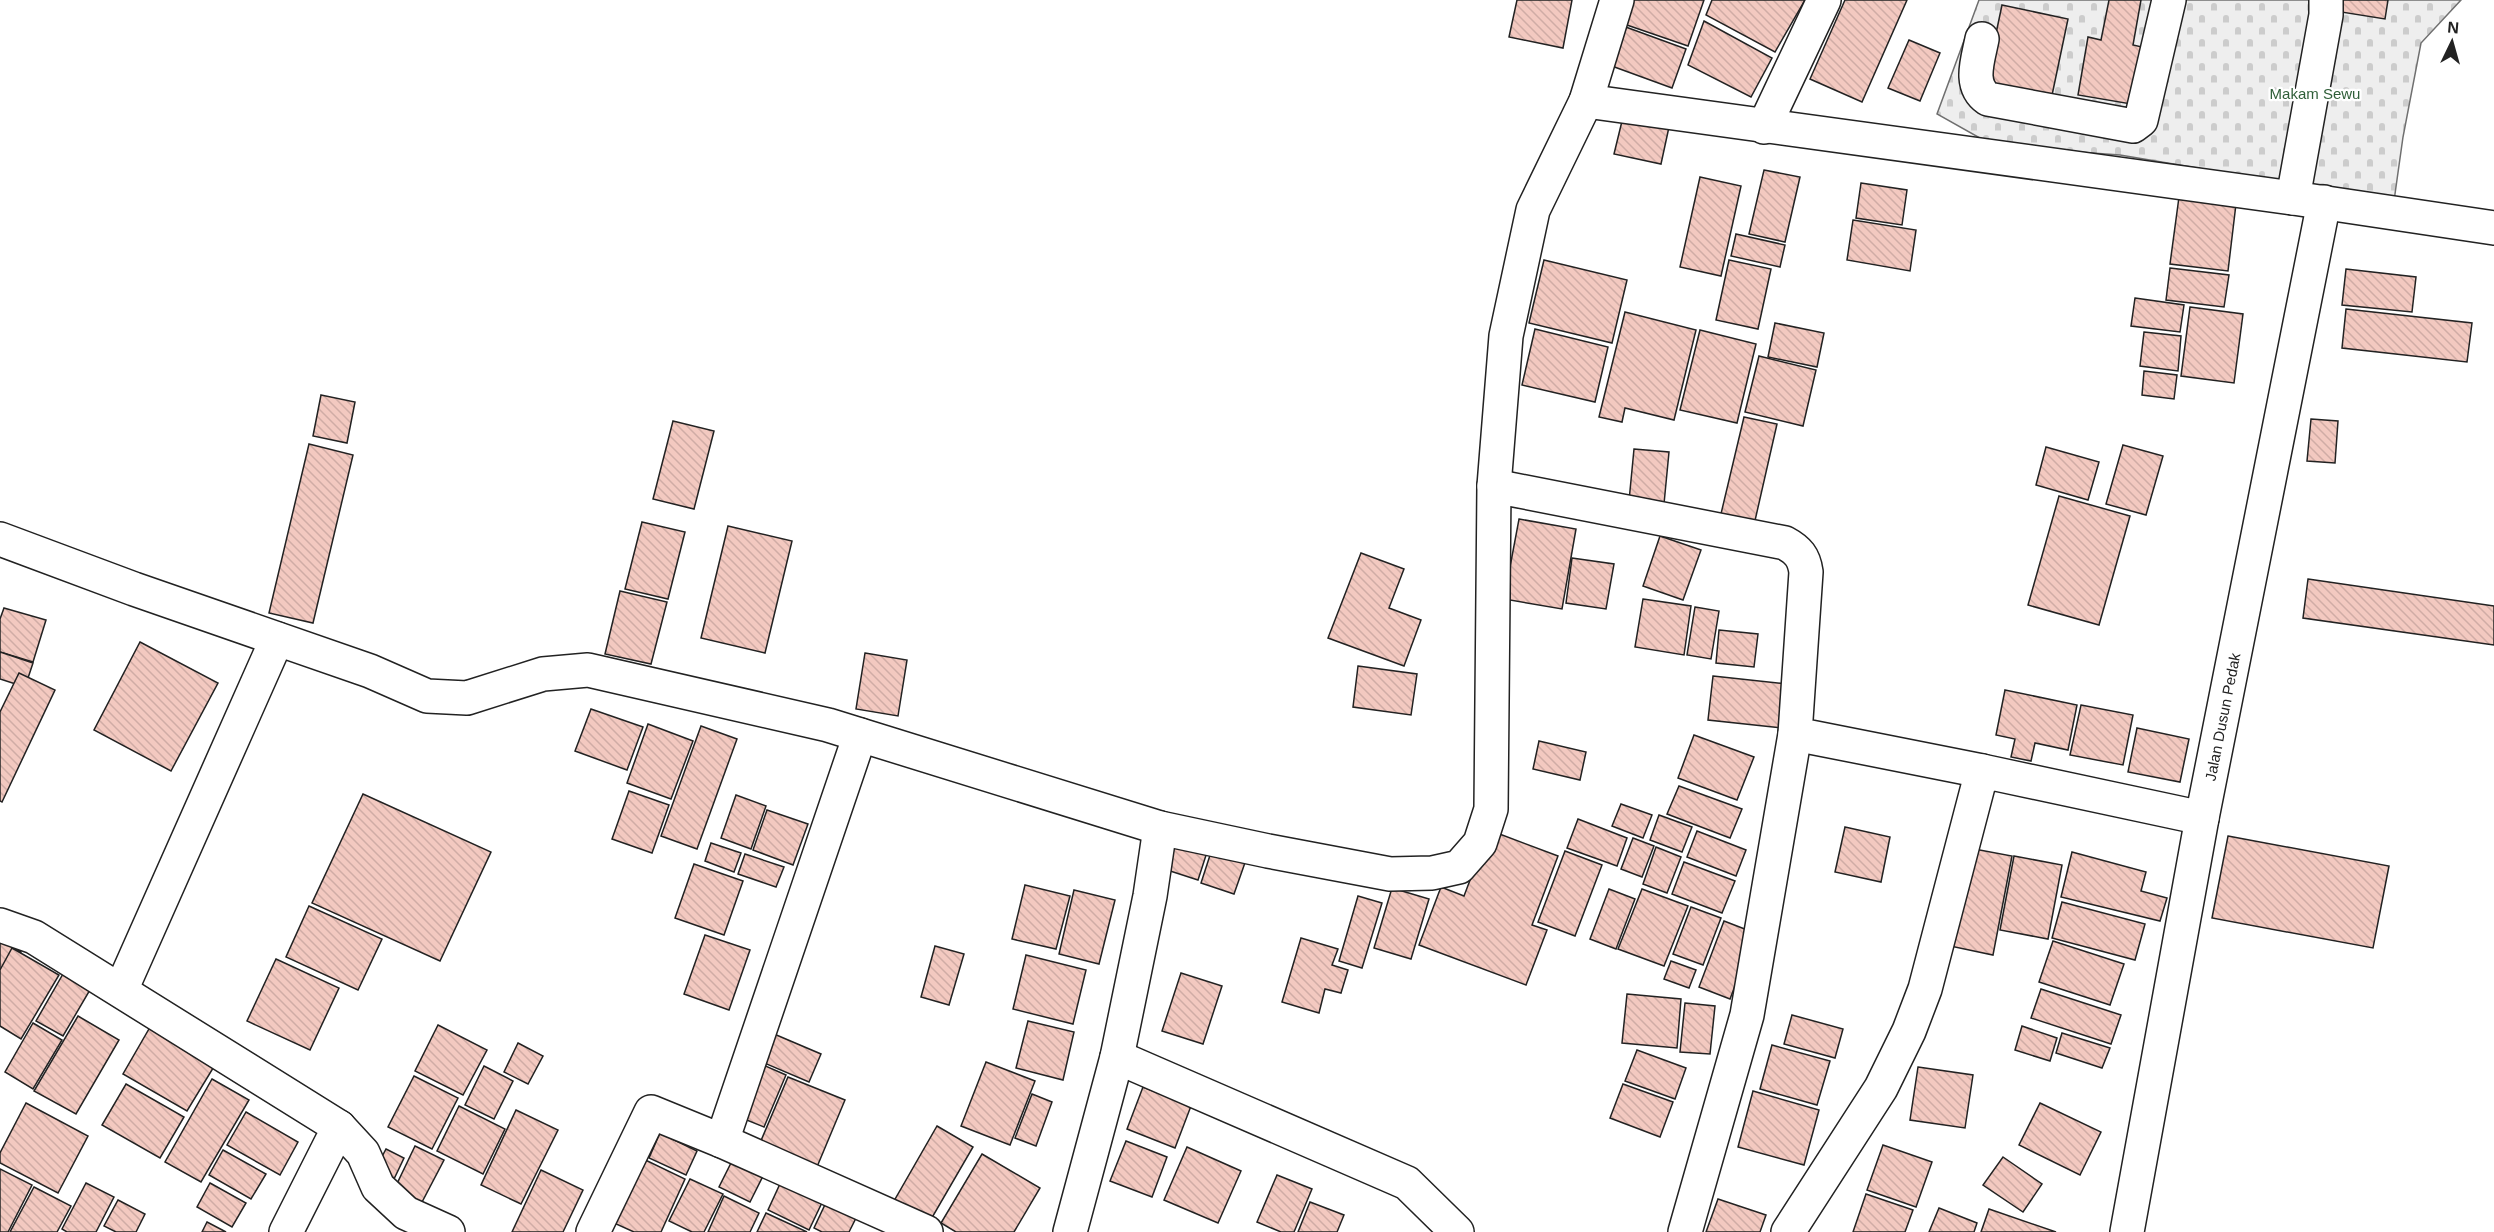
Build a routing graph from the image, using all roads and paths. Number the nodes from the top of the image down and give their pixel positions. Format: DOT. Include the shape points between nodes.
graph roads {
  1 [pos="1617,0"];
  2 [pos="1824,0"];
  3 [pos="2169,0"];
  4 [pos="2326,0"];
  5 [pos="1982,39"];
  6 [pos="1586,101"];
  7 [pos="2102,121"];
  8 [pos="1764,127"];
  9 [pos="2092,172"];
  10 [pos="2308,200"];
  11 [pos="2494,228"];
  12 [pos="1494,486"];
  13 [pos="0,538"];
  14 [pos="277,639"];
  15 [pos="1795,734"];
  16 [pos="860,735"];
  17 [pos="1982,771"];
  18 [pos="2202,818"];
  19 [pos="1160,828"];
  20 [pos="0,925"];
  21 [pos="121,990"];
  22 [pos="1117,1057"];
  23 [pos="339,1127"];
  24 [pos="722,1141"];
  25 [pos="286,1232"];
  26 [pos="448,1232"];
  27 [pos="593,1232"];
  28 [pos="926,1232"];
  29 [pos="1070,1232"];
  30 [pos="1457,1232"];
  31 [pos="1685,1232"];
  32 [pos="1788,1232"];
  33 [pos="2127,1232"];
  1 -- 6 [label="street"];
  2 -- 8 [label="street"];
  3 -- 7 [label="street" via="2141,120 2129,126"];
  4 -- 10 [label="street, Jalan Dusun Pedak"];
  5 -- 7 [label="street" via="1976,81 1981,94 1988,99"];
  6 -- 8 [label="street"];
  6 -- 12 [label="street" via="1533,210 1506,336"];
  7 -- 9 [label="street"];
  8 -- 9 [label="street"];
  9 -- 10 [label="street"];
  10 -- 11 [label="street"];
  10 -- 18 [label="street, Jalan Dusun Pedak"];
  12 -- 15 [label="street" via="1785,543 1798,550 1806,572"];
  12 -- 19 [label="street" via="1491,809 1480,843 1459,867 1432,873 1390,874"];
  13 -- 14 [label="street"];
  14 -- 16 [label="street" via="370,671 427,696 467,698 543,674 588,670"];
  14 -- 21 [label="street"];
  15 -- 17 [label="street"];
  15 -- 31 [label="street" via="1746,1015"];
  16 -- 19 [label="street"];
  16 -- 24 [label="street"];
  17 -- 18 [label="street"];
  17 -- 32 [label="street" via="1925,989 1910,1031 1881,1088"];
  18 -- 33 [label="street, Jalan Dusun Pedak"];
  19 -- 22 [label="street"];
  20 -- 21 [label="street" via="34,937"];
  21 -- 23 [label="street"];
  22 -- 29 [label="street"];
  22 -- 30 [label="street" via="1407,1183"];
  23 -- 25 [label="street"];
  23 -- 26 [label="street" via="363,1153 378,1186 399,1207"];
  24 -- 27 [label="street" via="651,1112"];
  24 -- 28 [label="street"];
}
